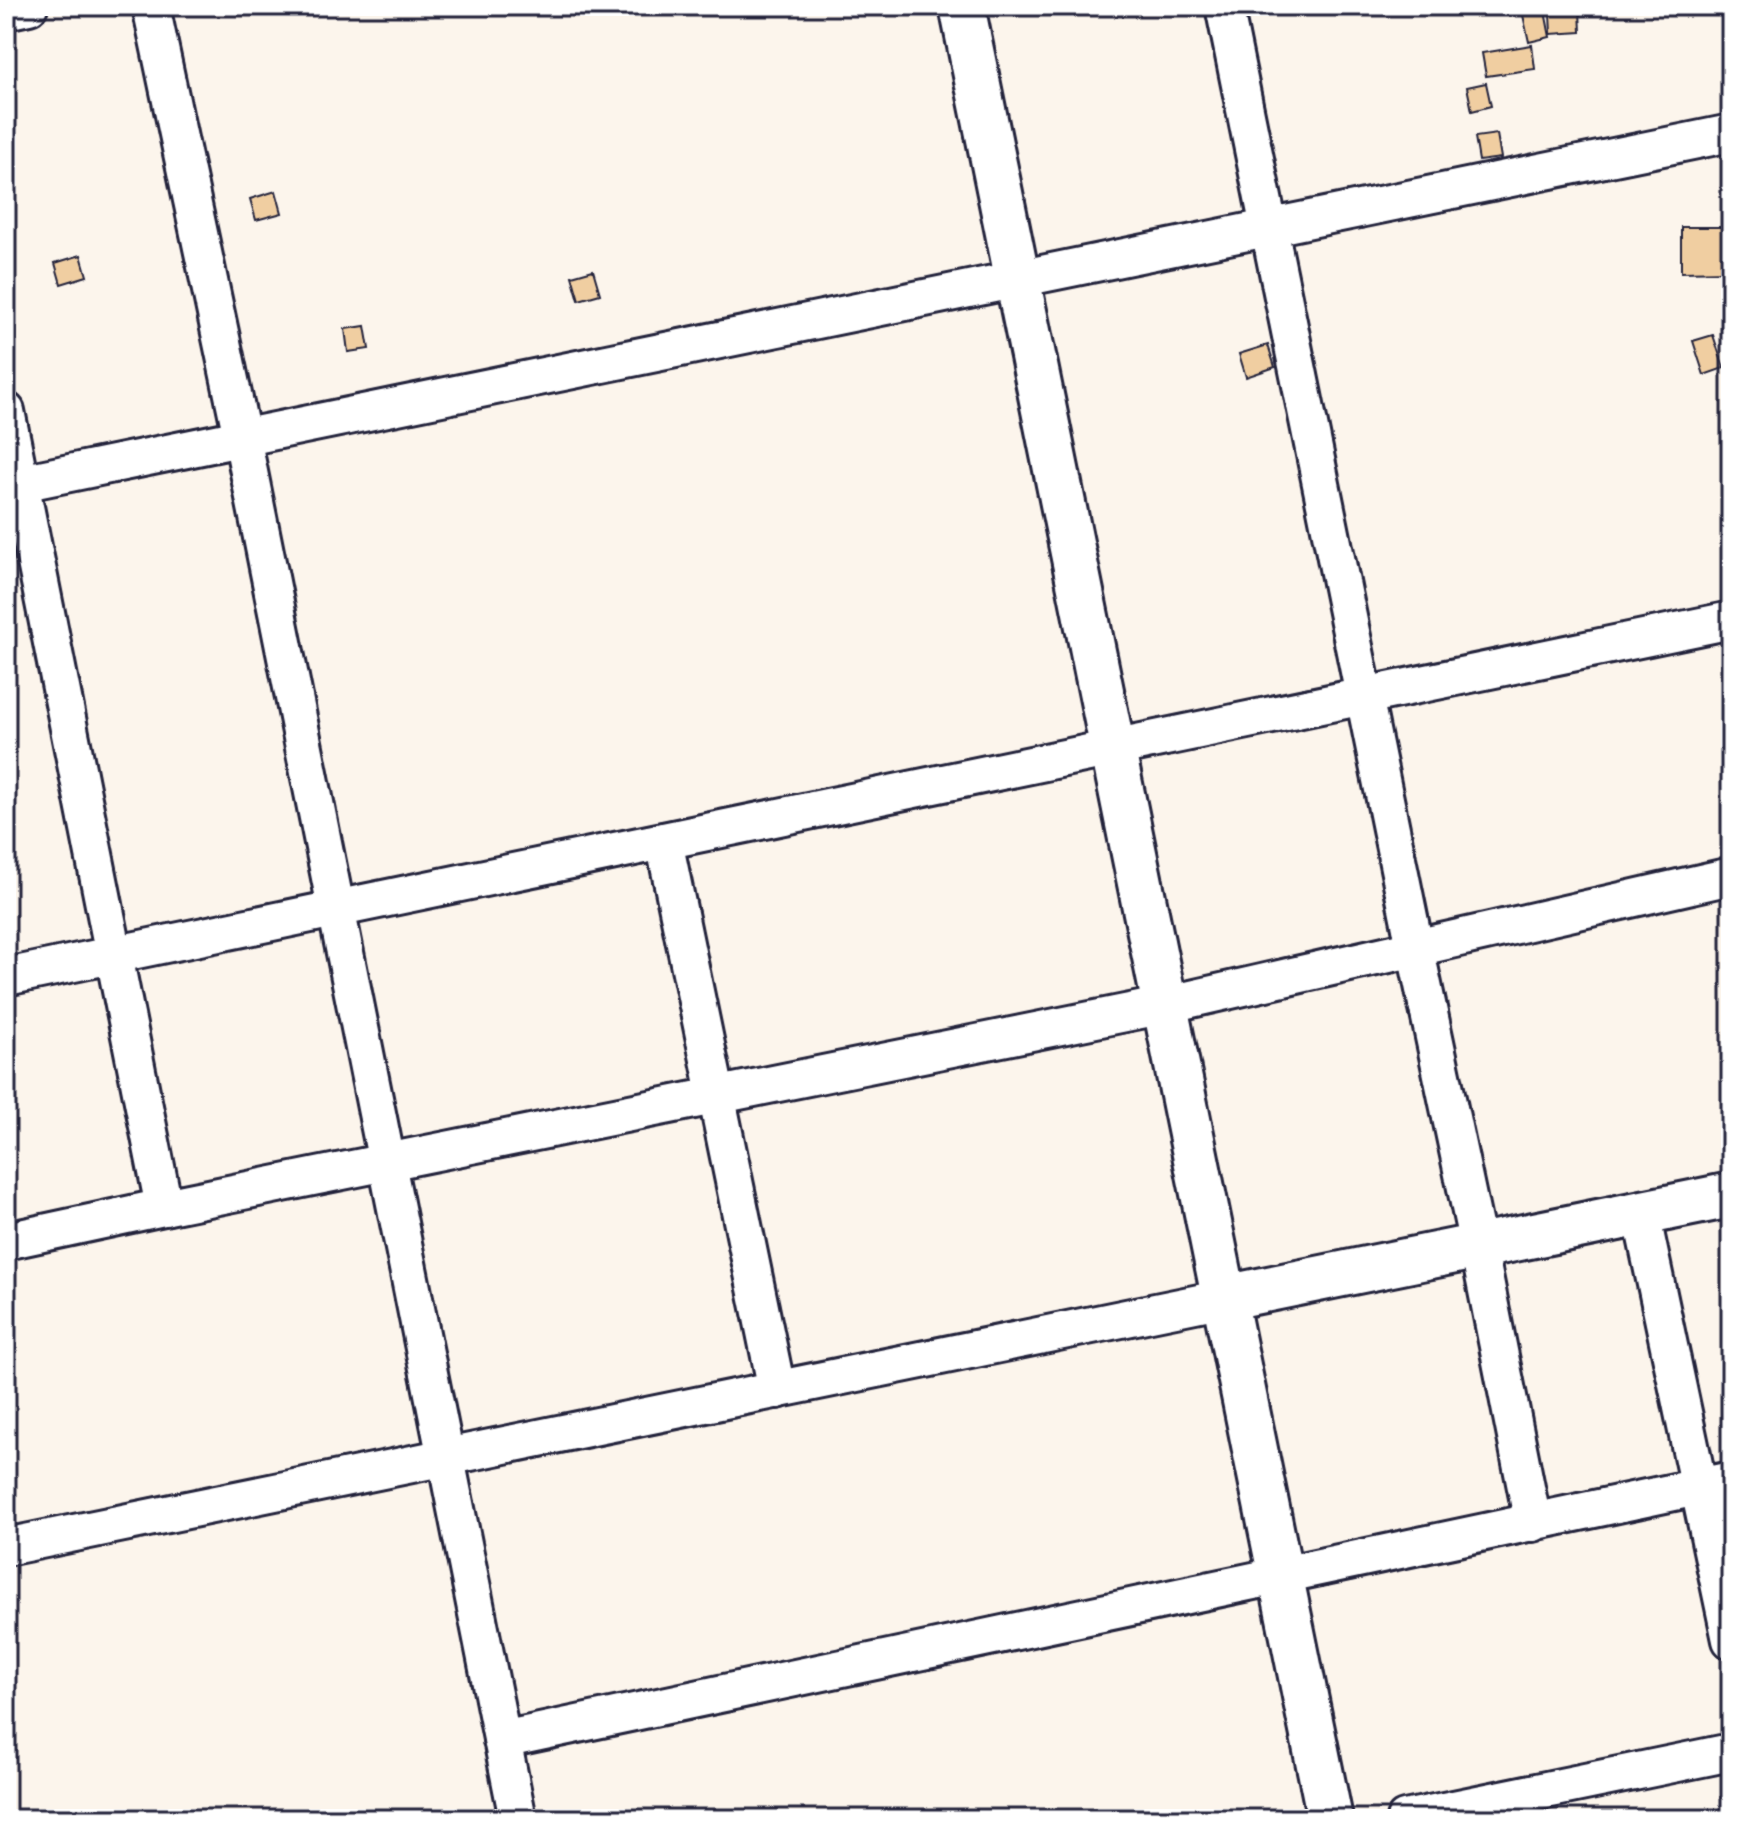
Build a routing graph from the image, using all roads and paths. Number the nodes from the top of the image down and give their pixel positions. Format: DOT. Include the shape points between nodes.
graph roads {
  1 [pos="29,6"];
  2 [pos="151,6"];
  3 [pos="962,6"];
  4 [pos="1224,6"];
  5 [pos="6,11"];
  6 [pos="1731,133"];
  7 [pos="1269,226"];
  8 [pos="1017,278"];
  9 [pos="6,411"];
  10 [pos="242,437"];
  11 [pos="14,485"];
  12 [pos="1731,620"];
  13 [pos="1365,695"];
  14 [pos="1112,748"];
  15 [pos="664,841"];
  16 [pos="1731,876"];
  17 [pos="336,908"];
  18 [pos="1415,947"];
  19 [pos="113,955"];
  20 [pos="6,977"];
  21 [pos="1165,1005"];
  22 [pos="716,1096"];
  23 [pos="386,1162"];
  24 [pos="1731,1195"];
  25 [pos="164,1207"];
  26 [pos="1641,1213"];
  27 [pos="6,1241"];
  28 [pos="1478,1245"];
  29 [pos="1224,1298"];
  30 [pos="777,1390"];
  31 [pos="445,1458"];
  32 [pos="1715,1484"];
  33 [pos="1533,1523"];
  34 [pos="6,1547"];
  35 [pos="1280,1575"];
  36 [pos="1731,1640"];
  37 [pos="502,1740"];
  38 [pos="1731,1752"];
  39 [pos="518,1819"];
  40 [pos="1330,1819"];
  41 [pos="1405,1819"];
  1 -- 5 [label="street"];
  2 -- 10 [label="street"];
  3 -- 8 [label="street"];
  4 -- 7 [label="street"];
  6 -- 7 [label="street"];
  7 -- 8 [label="street"];
  7 -- 13 [label="street"];
  8 -- 10 [label="street"];
  8 -- 14 [label="street"];
  9 -- 11 [label="street"];
  10 -- 11 [label="street"];
  10 -- 17 [label="street"];
  11 -- 19 [label="street"];
  12 -- 13 [label="street"];
  13 -- 14 [label="street"];
  13 -- 18 [label="street"];
  14 -- 15 [label="street"];
  14 -- 21 [label="street"];
  15 -- 17 [label="street"];
  15 -- 22 [label="street"];
  16 -- 18 [label="street"];
  17 -- 19 [label="street"];
  17 -- 23 [label="street"];
  18 -- 21 [label="street"];
  18 -- 28 [label="street"];
  19 -- 20 [label="street"];
  19 -- 25 [label="street"];
  21 -- 22 [label="street"];
  21 -- 29 [label="street"];
  22 -- 23 [label="street"];
  22 -- 30 [label="street"];
  23 -- 25 [label="street"];
  23 -- 31 [label="street"];
  24 -- 26 [label="street"];
  25 -- 27 [label="street"];
  26 -- 28 [label="street"];
  26 -- 32 [label="street"];
  28 -- 29 [label="street"];
  28 -- 33 [label="street"];
  29 -- 30 [label="street"];
  29 -- 35 [label="street"];
  30 -- 31 [label="street"];
  31 -- 34 [label="street"];
  31 -- 37 [label="street"];
  32 -- 33 [label="street"];
  32 -- 36 [label="street"];
  33 -- 35 [label="street"];
  35 -- 37 [label="street"];
  35 -- 40 [label="street"];
  37 -- 39 [label="street"];
  38 -- 41 [label="street"];
}
